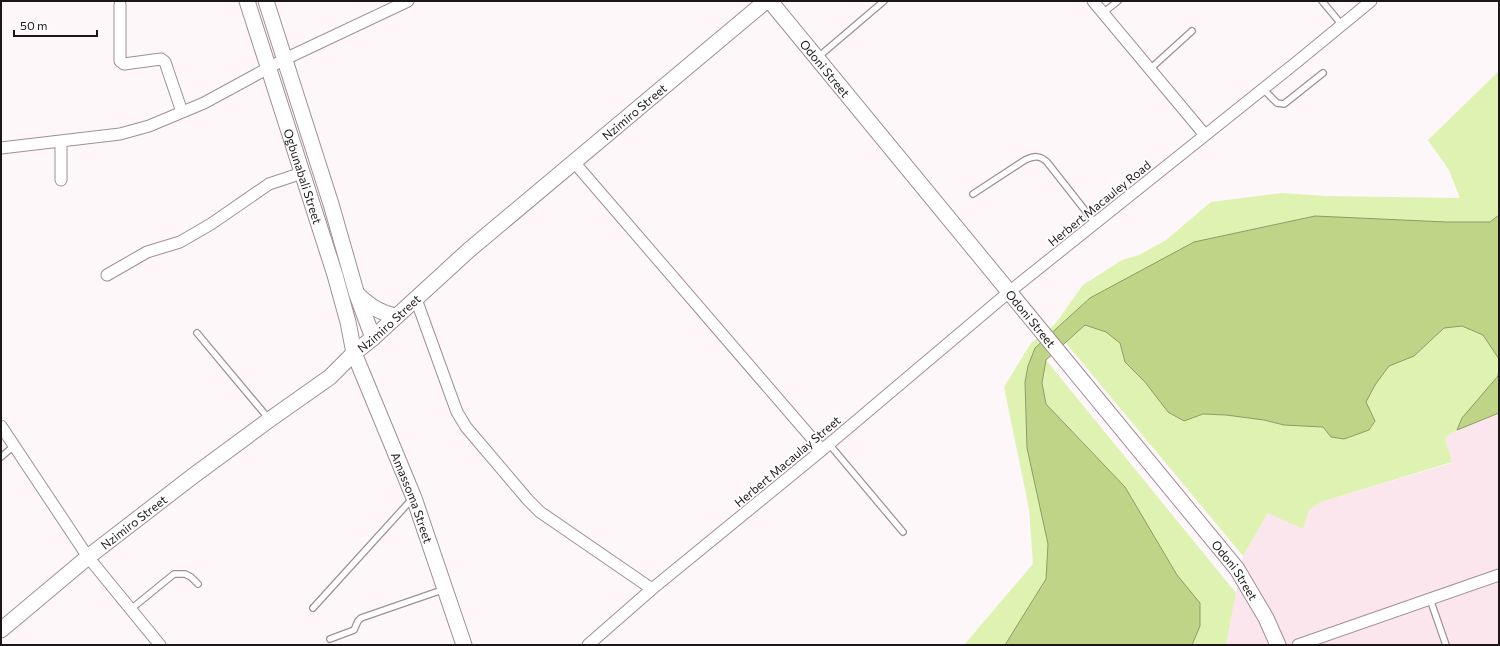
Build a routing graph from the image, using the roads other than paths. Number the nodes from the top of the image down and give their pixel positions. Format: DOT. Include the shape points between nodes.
graph roads {
  1 [pos="247,1"];
  2 [pos="266,1"];
  3 [pos="408,1"];
  4 [pos="766,1"];
  5 [pos="770,1"];
  6 [pos="884,1"];
  7 [pos="1093,1"];
  8 [pos="1118,1"];
  9 [pos="1322,1"];
  10 [pos="1371,1"];
  11 [pos="120,5"];
  12 [pos="1103,13"];
  13 [pos="1342,25"];
  14 [pos="1192,31"];
  15 [pos="817,58"];
  16 [pos="285,59"];
  17 [pos="269,67"];
  18 [pos="1150,69"];
  19 [pos="1322,73"];
  20 [pos="1263,89"];
  21 [pos="182,112"];
  22 [pos="1205,135"];
  23 [pos="61,142"];
  24 [pos="1,148"];
  25 [pos="573,161"];
  26 [pos="302,173"];
  27 [pos="61,180"];
  28 [pos="973,194"];
  29 [pos="1095,223"];
  30 [pos="107,275"];
  31 [pos="1006,294"];
  32 [pos="357,295"];
  33 [pos="416,299"];
  34 [pos="396,316"];
  35 [pos="197,333"];
  36 [pos="373,338"];
  37 [pos="354,353"];
  38 [pos="269,420"];
  39 [pos="1,426"];
  40 [pos="14,445"];
  41 [pos="825,447"];
  42 [pos="1,456"];
  43 [pos="414,498"];
  44 [pos="903,532"];
  45 [pos="88,557"];
  46 [pos="1499,576"];
  47 [pos="198,584"];
  48 [pos="445,589"];
  49 [pos="652,589"];
  50 [pos="1430,599"];
  51 [pos="313,608"];
  52 [pos="131,609"];
  53 [pos="1,630"];
  54 [pos="330,639"];
  55 [pos="160,645"];
  56 [pos="464,645"];
  57 [pos="588,645"];
  58 [pos="1278,645"];
  59 [pos="1298,645"];
  60 [pos="1446,645"];
  1 -- 17 [label="street, Ogbunabali Street"];
  2 -- 16 [label="street, Ogbunabali Street"];
  3 -- 16 [label="street"];
  4 -- 25 [label="street, Nzimiro Street"];
  5 -- 15 [label="street, Odoni Street"];
  6 -- 15 [label="lane"];
  7 -- 12 [label="street"];
  8 -- 12 [label="lane"];
  9 -- 13 [label="lane"];
  10 -- 13 [label="street, Herbert Macauley Road"];
  11 -- 21 [label="street" via="120,61 124,64 161,60 165,62"];
  12 -- 18 [label="street"];
  13 -- 20 [label="street, Herbert Macauley Road"];
  14 -- 18 [label="lane"];
  15 -- 31 [label="street, Odoni Street"];
  16 -- 17 [label="street"];
  16 -- 32 [label="street, Ogbunabali Street"];
  17 -- 21 [label="street" via="204,103"];
  17 -- 26 [label="street, Ogbunabali Street"];
  18 -- 22 [label="street"];
  19 -- 20 [label="lane" via="1284,104 1277,103"];
  20 -- 22 [label="street, Herbert Macauley Road"];
  21 -- 23 [label="street" via="149,126 120,134"];
  22 -- 29 [label="street, Herbert Macauley Road"];
  23 -- 24 [label="street"];
  23 -- 27 [label="street"];
  25 -- 33 [label="street, Nzimiro Street"];
  25 -- 41 [label="street"];
  26 -- 30 [label="street" via="269,184 180,242 146,252"];
  26 -- 37 [label="street, Ogbunabali Street" via="342,297"];
  28 -- 29 [label="lane" via="1025,160 1038,156 1047,162"];
  29 -- 31 [label="street, Herbert Macauley Road"];
  31 -- 41 [label="street, Herbert Macaulay Street"];
  31 -- 58 [label="street, Odoni Street" via="1041,330 1237,569 1263,612"];
  32 -- 34 [label="street" via="376,310"];
  32 -- 36 [label="street, Ogbunabali Street"];
  33 -- 34 [label="street, Nzimiro Street"];
  33 -- 49 [label="street" via="457,412 466,427 540,512"];
  34 -- 36 [label="street, Nzimiro Street"];
  35 -- 38 [label="lane"];
  36 -- 37 [label="street, Nzimiro Street"];
  37 -- 38 [label="street, Nzimiro Street" via="330,377"];
  37 -- 43 [label="street, Amassoma Street"];
  38 -- 45 [label="street, Nzimiro Street"];
  39 -- 40 [label="street"];
  40 -- 42 [label="lane"];
  40 -- 45 [label="street"];
  41 -- 44 [label="lane"];
  41 -- 49 [label="street, Herbert Macaulay Street"];
  43 -- 48 [label="street, Amassoma Street"];
  43 -- 51 [label="lane"];
  45 -- 52 [label="street"];
  45 -- 53 [label="street, Nzimiro Street"];
  46 -- 50 [label="street"];
  47 -- 52 [label="lane" via="185,574 174,574"];
  48 -- 54 [label="lane" via="361,618 354,630"];
  48 -- 56 [label="street, Amassoma Street"];
  49 -- 57 [label="street, Herbert Macaulay Street"];
  50 -- 59 [label="street"];
  50 -- 60 [label="lane"];
  52 -- 55 [label="street"];
}
